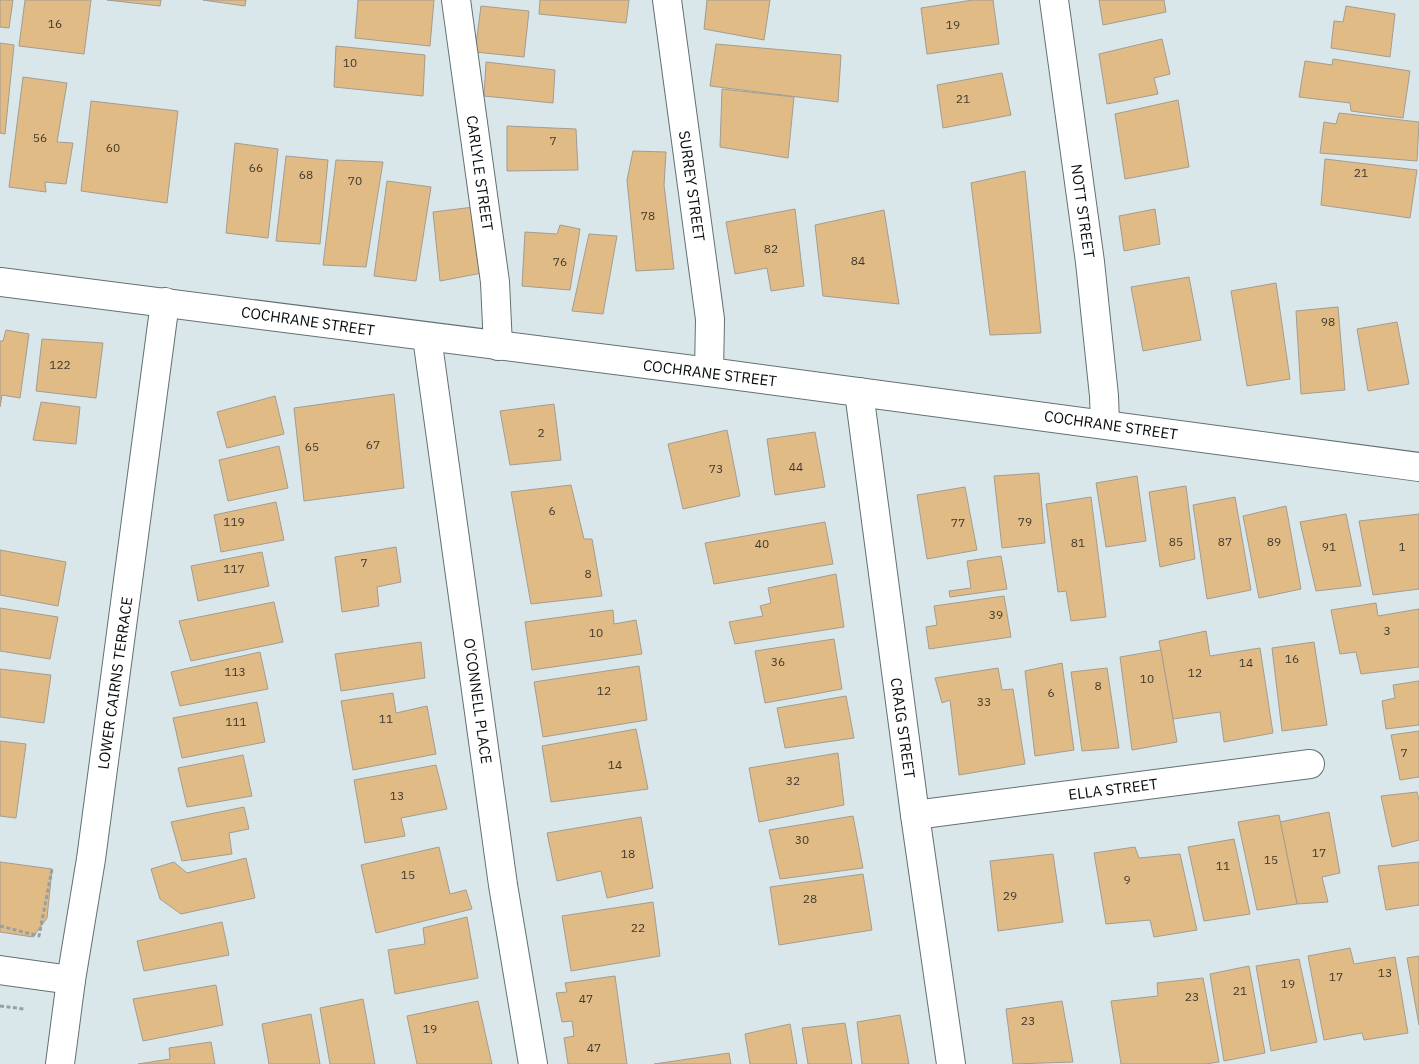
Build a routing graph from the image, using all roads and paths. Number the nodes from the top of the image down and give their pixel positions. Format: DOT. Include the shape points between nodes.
graph roads {
  1 [pos="456,0"];
  2 [pos="667,0"];
  3 [pos="1054,0"];
  4 [pos="0,282"];
  5 [pos="166,302"];
  6 [pos="427,337"];
  7 [pos="498,346"];
  8 [pos="709,372"];
  9 [pos="858,392"];
  10 [pos="1105,424"];
  11 [pos="1419,467"];
  12 [pos="1310,764"];
  13 [pos="915,815"];
  14 [pos="52,869"];
  15 [pos="0,926"];
  16 [pos="0,970"];
  17 [pos="71,980"];
  18 [pos="0,1006"];
  19 [pos="24,1009"];
  20 [pos="60,1064"];
  21 [pos="533,1064"];
  22 [pos="951,1064"];
  1 -- 7 [label="street, CARLYLE STREET" via="495,282"];
  2 -- 8 [label="street, SURREY STREET" via="710,319"];
  3 -- 10 [label="street, NOTT STREET" via="1090,262"];
  4 -- 5 [label="street, COCHRANE STREET"];
  5 -- 6 [label="street, COCHRANE STREET"];
  5 -- 17 [label="street, LOWER CAIRNS TERRACE" via="91,858"];
  6 -- 7 [label="street, COCHRANE STREET"];
  6 -- 21 [label="street, O'CONNELL PLACE" via="503,885"];
  7 -- 8 [label="street, COCHRANE STREET"];
  8 -- 9 [label="street, COCHRANE STREET"];
  9 -- 10 [label="street, COCHRANE STREET"];
  9 -- 13 [label="street, CRAIG STREET"];
  10 -- 11 [label="street, COCHRANE STREET"];
  12 -- 13 [label="street, ELLA STREET"];
  13 -- 22 [label="street, CRAIG STREET"];
  14 -- 15 [label="path" via="39,936"];
  16 -- 17 [label="street"];
  17 -- 20 [label="street, LOWER CAIRNS TERRACE"];
  18 -- 19 [label="path"];
}
